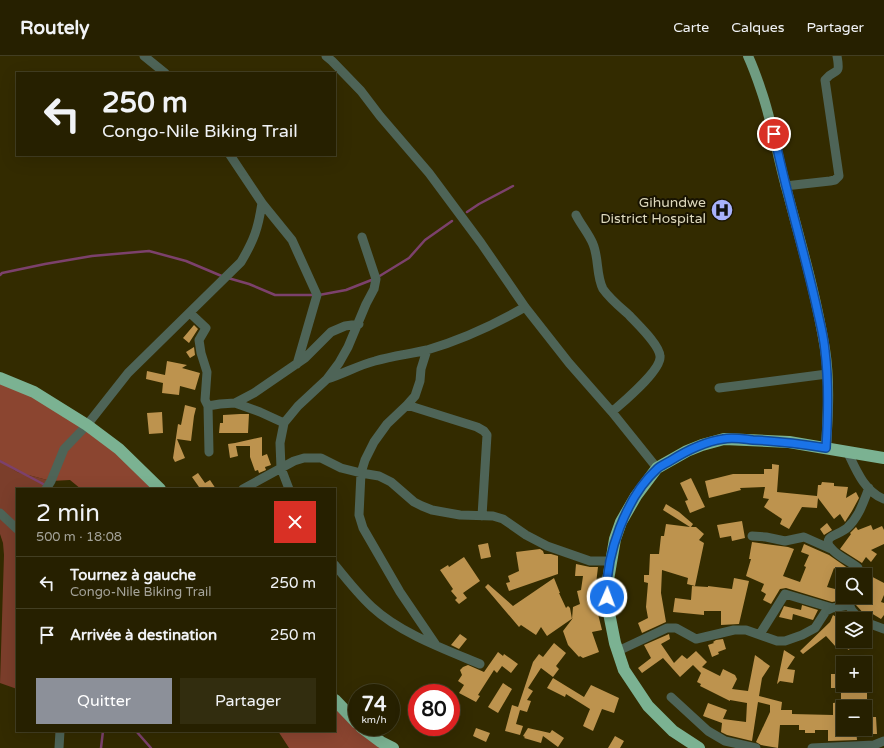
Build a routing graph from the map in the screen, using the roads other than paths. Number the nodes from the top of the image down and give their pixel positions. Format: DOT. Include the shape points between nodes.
graph roads {
  1 [pos="144,56"];
  2 [pos="326,56"];
  3 [pos="748,56"];
  4 [pos="837,56"];
  5 [pos="164,72"];
  6 [pos="231,156"];
  7 [pos="785,186"];
  8 [pos="262,203"];
  9 [pos="576,216"];
  10 [pos="362,237"];
  11 [pos="525,307"];
  12 [pos="190,313"];
  13 [pos="359,324"];
  14 [pos="427,350"];
  15 [pos="297,364"];
  16 [pos="827,374"];
  17 [pos="0,378"];
  18 [pos="327,379"];
  19 [pos="719,388"];
  20 [pos="235,403"];
  21 [pos="407,405"];
  22 [pos="208,406"];
  23 [pos="612,412"];
  24 [pos="284,423"];
  25 [pos="87,424"];
  26 [pos="826,448"];
  27 [pos="209,452"];
  28 [pos="848,453"];
  29 [pos="884,458"];
  30 [pos="281,468"];
  31 [pos="657,468"];
  32 [pos="361,473"];
  33 [pos="47,488"];
  34 [pos="159,488"];
  35 [pos="245,488"];
  36 [pos="289,488"];
  37 [pos="869,488"];
  38 [pos="884,499"];
  39 [pos="0,513"];
  40 [pos="482,516"];
  41 [pos="16,528"];
  42 [pos="752,536"];
  43 [pos="831,548"];
  44 [pos="611,561"];
  45 [pos="336,566"];
  46 [pos="858,568"];
  47 [pos="842,604"];
  48 [pos="832,608"];
  49 [pos="872,624"];
  50 [pos="884,628"];
  51 [pos="760,634"];
  52 [pos="436,645"];
  53 [pos="618,651"];
  54 [pos="480,664"];
  55 [pos="671,697"];
  56 [pos="336,701"];
  57 [pos="348,714"];
  58 [pos="60,732"];
  59 [pos="373,736"];
  60 [pos="884,741"];
  61 [pos="59,748"];
  62 [pos="394,748"];
  63 [pos="699,748"];
  64 [pos="756,748"];
  65 [pos="812,748"];
  1 -- 5 [label="street"];
  2 -- 11 [label="street" via="361,91 429,173"];
  3 -- 7 [label="main road" via="762,91"];
  4 -- 7 [label="street" via="838,70 825,80 839,176 836,180"];
  6 -- 8 [label="street"];
  7 -- 16 [label="main road" via="810,277 825,349"];
  8 -- 12 [label="street" via="254,238 241,262"];
  8 -- 15 [label="street" via="292,240 317,295"];
  9 -- 23 [label="street" via="593,244 602,287 660,352 661,358 657,368"];
  10 -- 13 [label="street" via="376,279 374,290"];
  11 -- 14 [label="street" via="471,335"];
  11 -- 23 [label="street"];
  12 -- 22 [label="street" via="206,328 199,340 207,372 205,400"];
  12 -- 25 [label="street" via="128,373"];
  13 -- 15 [label="street" via="331,332"];
  13 -- 18 [label="street"];
  14 -- 18 [label="street" via="374,361"];
  14 -- 21 [label="street" via="417,389"];
  15 -- 20 [label="street"];
  16 -- 19 [label="street"];
  16 -- 26 [label="main road"];
  17 -- 25 [label="highway" via="34,392"];
  18 -- 24 [label="street"];
  20 -- 22 [label="street"];
  20 -- 24 [label="street"];
  21 -- 32 [label="street" via="387,424 374,442"];
  21 -- 40 [label="street" via="476,427 487,435"];
  22 -- 27 [label="street"];
  23 -- 31 [label="street"];
  24 -- 30 [label="street" via="280,443"];
  25 -- 33 [label="street" via="64,449"];
  25 -- 34 [label="highway" via="119,449"];
  26 -- 28 [label="highway"];
  26 -- 31 [label="highway" via="789,442 724,439 687,451"];
  28 -- 29 [label="highway"];
  28 -- 37 [label="street"];
  30 -- 32 [label="street" via="294,461 313,457"];
  30 -- 35 [label="street"];
  30 -- 36 [label="street"];
  31 -- 44 [label="highway" via="621,522"];
  32 -- 40 [label="street" via="379,476 391,482 414,502 432,510"];
  32 -- 52 [label="street" via="360,514 363,528 400,592"];
  37 -- 38 [label="street" via="872,493"];
  37 -- 43 [label="street" via="857,517 842,532 829,539"];
  39 -- 41 [label="street"];
  40 -- 44 [label="street" via="503,519 547,546 590,561"];
  42 -- 43 [label="street" via="766,536 785,541 804,537"];
  43 -- 46 [label="street"];
  44 -- 53 [label="highway" via="606,586 608,608"];
  45 -- 52 [label="street" via="356,592 373,608 416,637"];
  47 -- 48 [label="street"];
  48 -- 51 [label="street" via="826,611 815,628 802,635 777,641"];
  48 -- 51 [label="street" via="785,594"];
  49 -- 50 [label="street"];
  51 -- 53 [label="street" via="734,630 696,639 676,628 667,628"];
  52 -- 54 [label="street"];
  53 -- 63 [label="highway" via="624,670 648,706 673,731"];
  55 -- 64 [label="street" via="708,731 725,741"];
  56 -- 57 [label="highway"];
  58 -- 61 [label="street"];
  59 -- 62 [label="highway"];
  60 -- 65 [label="street" via="874,745"];
}
